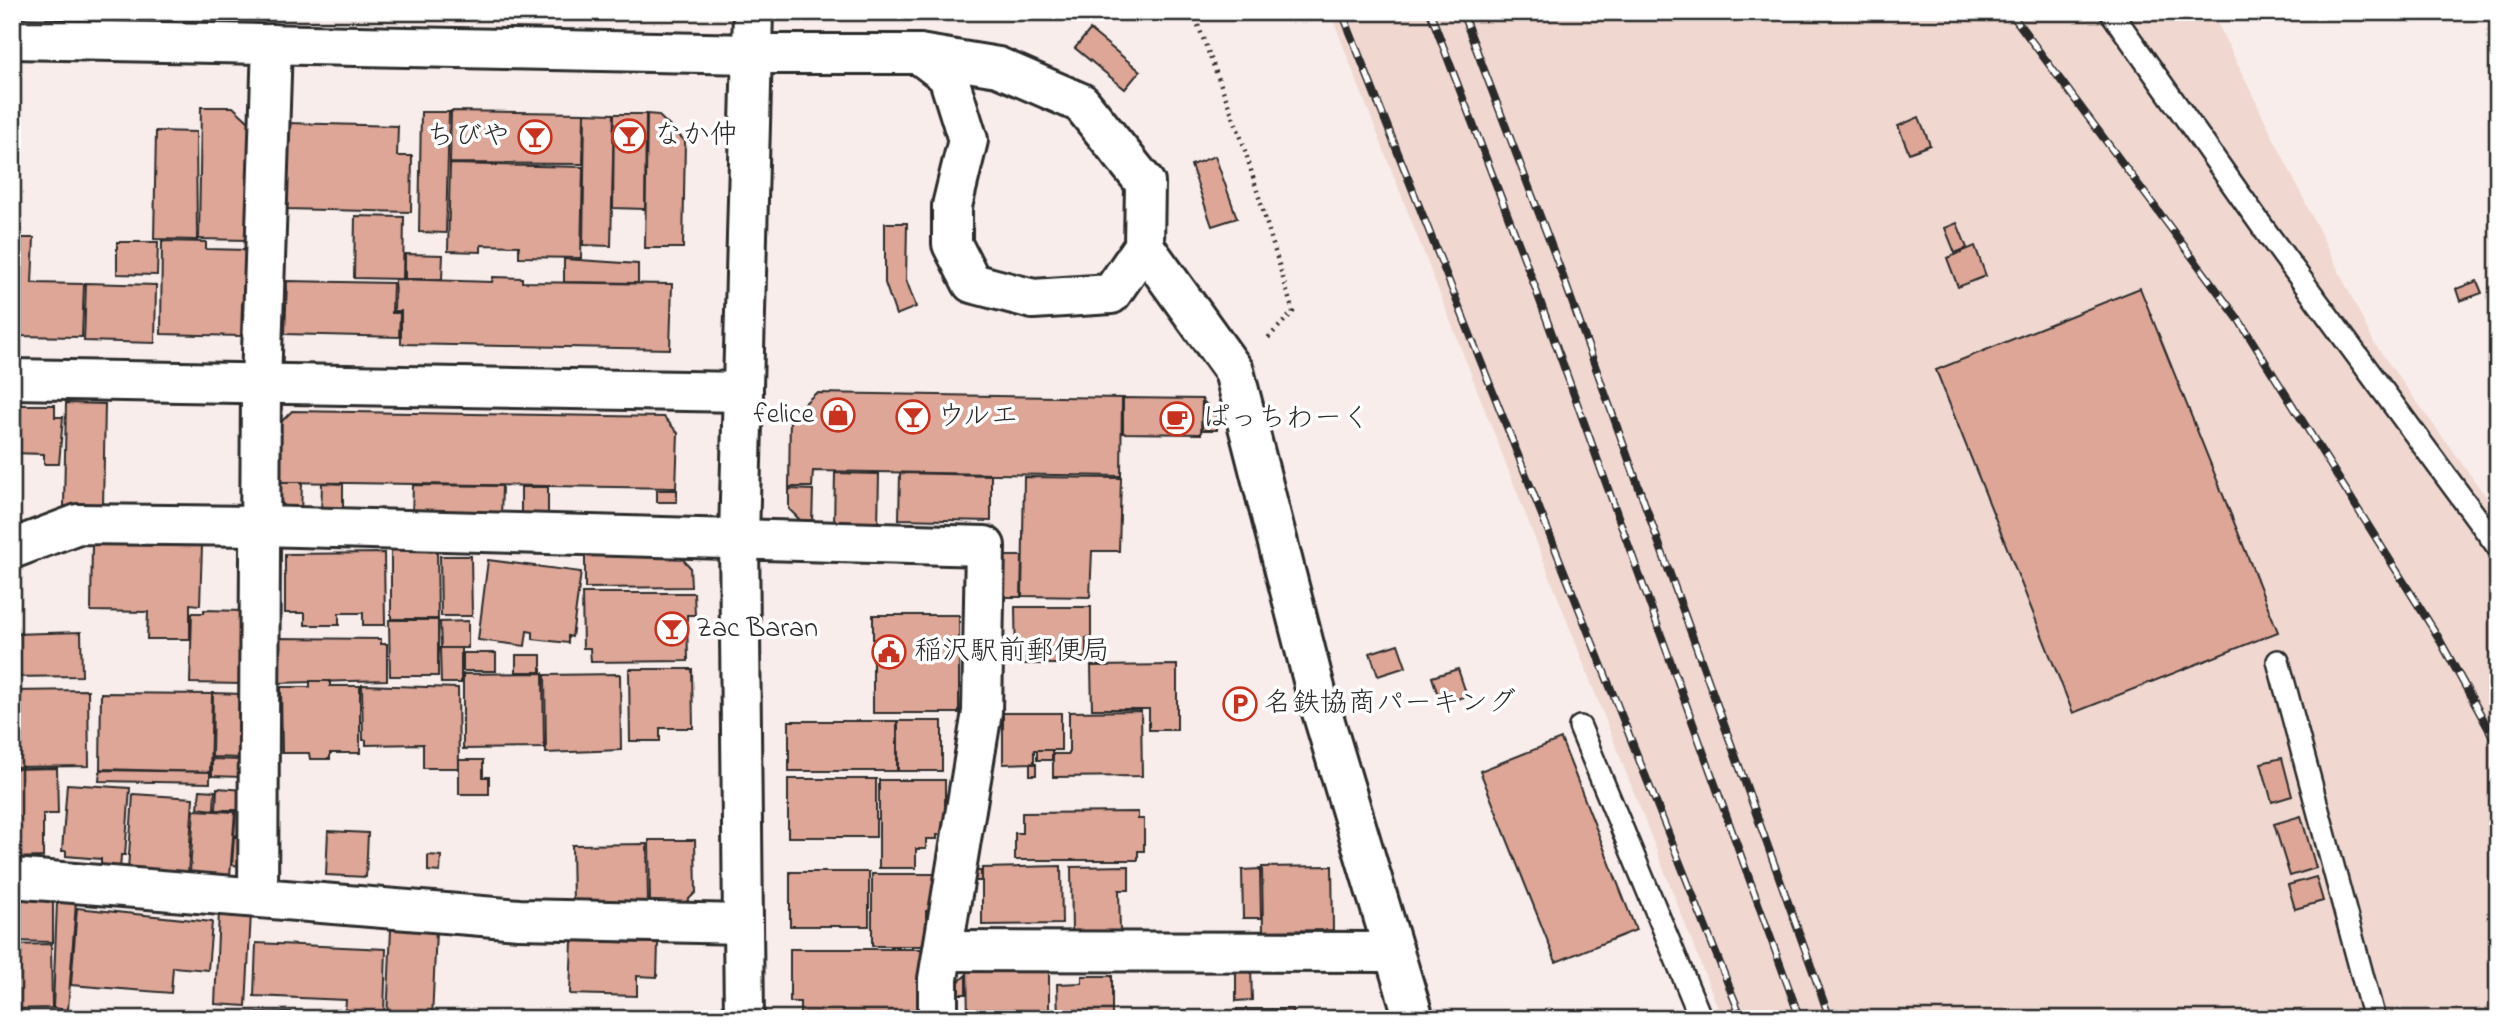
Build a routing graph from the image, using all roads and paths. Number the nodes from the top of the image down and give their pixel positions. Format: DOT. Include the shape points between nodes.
graph roads {
  1 [pos="753,12"];
  2 [pos="1200,12"];
  3 [pos="2111,12"];
  4 [pos="1193,13"];
  5 [pos="12,39"];
  6 [pos="272,44"];
  7 [pos="753,54"];
  8 [pos="919,54"];
  9 [pos="1144,246"];
  10 [pos="1285,322"];
  11 [pos="12,379"];
  12 [pos="261,384"];
  13 [pos="743,392"];
  14 [pos="260,526"];
  15 [pos="739,537"];
  16 [pos="2498,547"];
  17 [pos="12,550"];
  18 [pos="2278,661"];
  19 [pos="1580,727"];
  20 [pos="12,878"];
  21 [pos="258,897"];
  22 [pos="743,924"];
  23 [pos="943,951"];
  24 [pos="1394,952"];
  25 [pos="744,1019"];
  26 [pos="938,1019"];
  27 [pos="1414,1019"];
  28 [pos="1700,1019"];
  29 [pos="2374,1019"];
  1 -- 7 [label="street"];
  2 -- 4 [label="path"];
  3 -- 16 [label="lane"];
  4 -- 10 [label="path" via="1246,153 1293,312"];
  5 -- 6 [label="street"];
  6 -- 7 [label="street"];
  6 -- 12 [label="street"];
  7 -- 8 [label="street"];
  7 -- 13 [label="street"];
  8 -- 9 [label="street" via="998,67 1081,103 1145,183"];
  8 -- 9 [label="street" via="948,76 968,141 952,206 952,244 972,284 1033,299 1111,294"];
  9 -- 24 [label="street" via="1234,371 1316,692"];
  11 -- 12 [label="street"];
  12 -- 13 [label="street"];
  12 -- 14 [label="street"];
  13 -- 15 [label="street"];
  14 -- 15 [label="street"];
  14 -- 17 [label="street" via="78,524"];
  14 -- 21 [label="street"];
  15 -- 22 [label="street"];
  15 -- 23 [label="street" via="985,546 982,712"];
  18 -- 29 [label="lane"];
  19 -- 28 [label="lane"];
  20 -- 21 [label="street"];
  21 -- 22 [label="street" via="519,919"];
  22 -- 25 [label="street"];
  23 -- 24 [label="street"];
  23 -- 26 [label="street"];
  24 -- 27 [label="street"];
}
